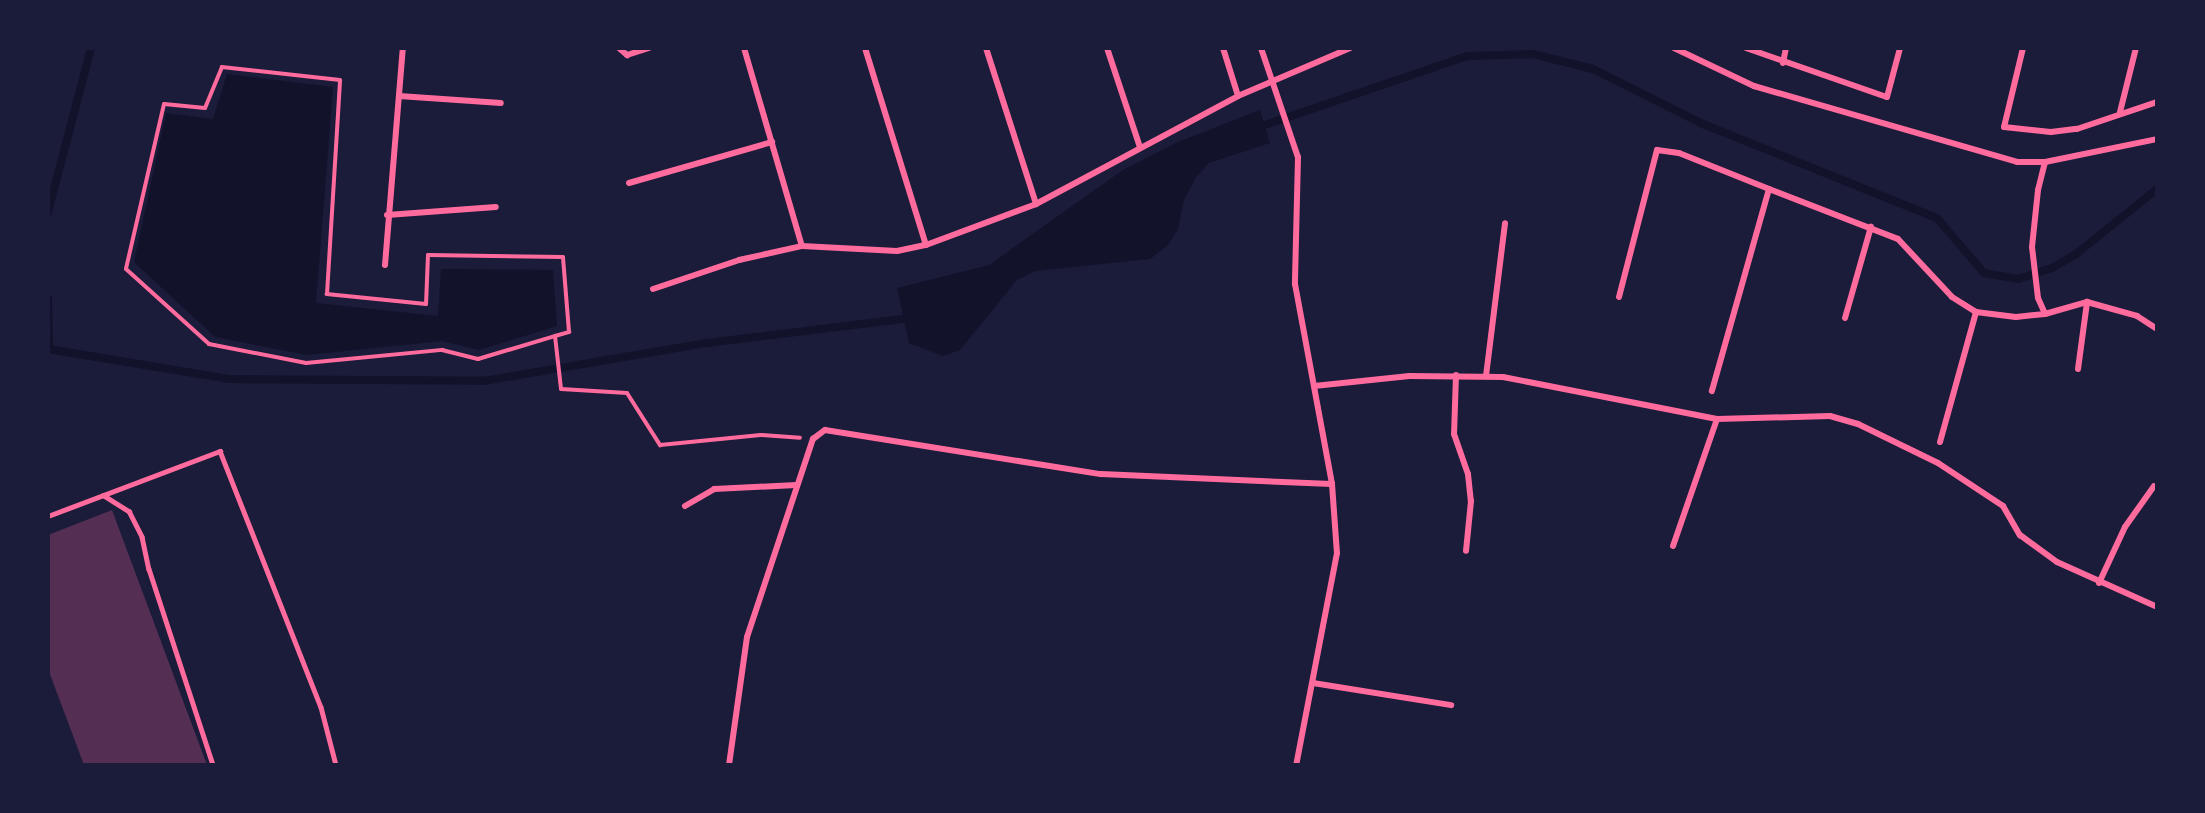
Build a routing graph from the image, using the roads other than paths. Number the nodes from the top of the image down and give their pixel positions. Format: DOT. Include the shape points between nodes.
graph roads {
  1 [pos="403,48"];
  2 [pos="619,48"];
  3 [pos="649,48"];
  4 [pos="744,48"];
  5 [pos="865,48"];
  6 [pos="986,48"];
  7 [pos="1107,48"];
  8 [pos="1223,48"];
  9 [pos="1261,48"];
  10 [pos="1350,48"];
  11 [pos="1674,48"];
  12 [pos="1746,48"];
  13 [pos="1786,48"];
  14 [pos="1900,48"];
  15 [pos="2023,48"];
  16 [pos="2136,48"];
  17 [pos="1783,63"];
  18 [pos="399,96"];
  19 [pos="1238,96"];
  20 [pos="2157,102"];
  21 [pos="501,103"];
  22 [pos="2120,112"];
  23 [pos="2157,139"];
  24 [pos="772,142"];
  25 [pos="1140,147"];
  26 [pos="2045,162"];
  27 [pos="629,183"];
  28 [pos="1769,189"];
  29 [pos="1036,204"];
  30 [pos="496,207"];
  31 [pos="387,215"];
  32 [pos="1505,223"];
  33 [pos="1871,227"];
  34 [pos="926,245"];
  35 [pos="802,246"];
  36 [pos="386,265"];
  37 [pos="653,289"];
  38 [pos="1618,297"];
  39 [pos="2087,302"];
  40 [pos="1976,312"];
  41 [pos="2045,314"];
  42 [pos="1845,318"];
  43 [pos="2157,329"];
  44 [pos="2078,369"];
  45 [pos="1456,375"];
  46 [pos="1486,376"];
  47 [pos="1314,386"];
  48 [pos="1712,391"];
  49 [pos="1716,419"];
  50 [pos="1940,442"];
  51 [pos="1332,484"];
  52 [pos="796,485"];
  53 [pos="2154,486"];
  54 [pos="103,495"];
  55 [pos="686,506"];
  56 [pos="48,516"];
  57 [pos="1673,546"];
  58 [pos="1466,551"];
  59 [pos="2099,583"];
  60 [pos="2157,607"];
  61 [pos="1313,683"];
  62 [pos="1451,705"];
  63 [pos="213,765"];
  64 [pos="336,765"];
  65 [pos="729,765"];
  66 [pos="1296,765"];
  1 -- 18 [label="street"];
  2 -- 3 [label="street" via="627,55"];
  4 -- 24 [label="street"];
  5 -- 34 [label="street"];
  6 -- 29 [label="street"];
  7 -- 25 [label="street"];
  8 -- 19 [label="street"];
  9 -- 47 [label="street" via="1295,145 1295,284"];
  10 -- 19 [label="street"];
  11 -- 26 [label="street" via="1754,86 2008,160"];
  12 -- 17 [label="street"];
  13 -- 17 [label="street"];
  14 -- 17 [label="street" via="1887,97"];
  15 -- 22 [label="street" via="2004,128 2051,132 2078,129"];
  16 -- 22 [label="street"];
  18 -- 21 [label="street"];
  18 -- 31 [label="street"];
  19 -- 25 [label="street"];
  20 -- 22 [label="street"];
  23 -- 26 [label="street"];
  24 -- 27 [label="street"];
  24 -- 35 [label="street"];
  25 -- 29 [label="street"];
  26 -- 41 [label="street" via="2032,247 2038,298"];
  28 -- 33 [label="street"];
  28 -- 38 [label="street" via="1679,153 1657,150"];
  28 -- 48 [label="street"];
  29 -- 34 [label="street"];
  30 -- 31 [label="street"];
  31 -- 36 [label="street"];
  32 -- 46 [label="street"];
  33 -- 40 [label="street" via="1898,239 1952,297"];
  33 -- 42 [label="street"];
  34 -- 35 [label="street" via="897,251"];
  35 -- 37 [label="street" via="739,260"];
  39 -- 41 [label="street"];
  39 -- 43 [label="street" via="2137,316"];
  39 -- 44 [label="street"];
  40 -- 41 [label="street" via="2016,317"];
  40 -- 50 [label="street"];
  45 -- 46 [label="street"];
  45 -- 47 [label="street"];
  45 -- 58 [label="street" via="1454,434 1468,474 1471,501"];
  46 -- 49 [label="street"];
  47 -- 51 [label="street"];
  49 -- 57 [label="street"];
  49 -- 59 [label="street" via="1830,416 1858,424 1929,458 1997,501 2026,540 2057,562"];
  51 -- 52 [label="street" via="1101,474 838,429 825,430 813,439"];
  51 -- 61 [label="street" via="1336,563"];
  52 -- 55 [label="street" via="714,489"];
  52 -- 65 [label="street" via="747,637"];
  53 -- 59 [label="street" via="2125,527"];
  54 -- 56 [label="lane"];
  54 -- 63 [label="lane" via="129,511 142,537"];
  54 -- 64 [label="lane" via="216,451 223,454 321,707"];
  59 -- 60 [label="street"];
  61 -- 62 [label="street"];
  61 -- 66 [label="street"];
}
